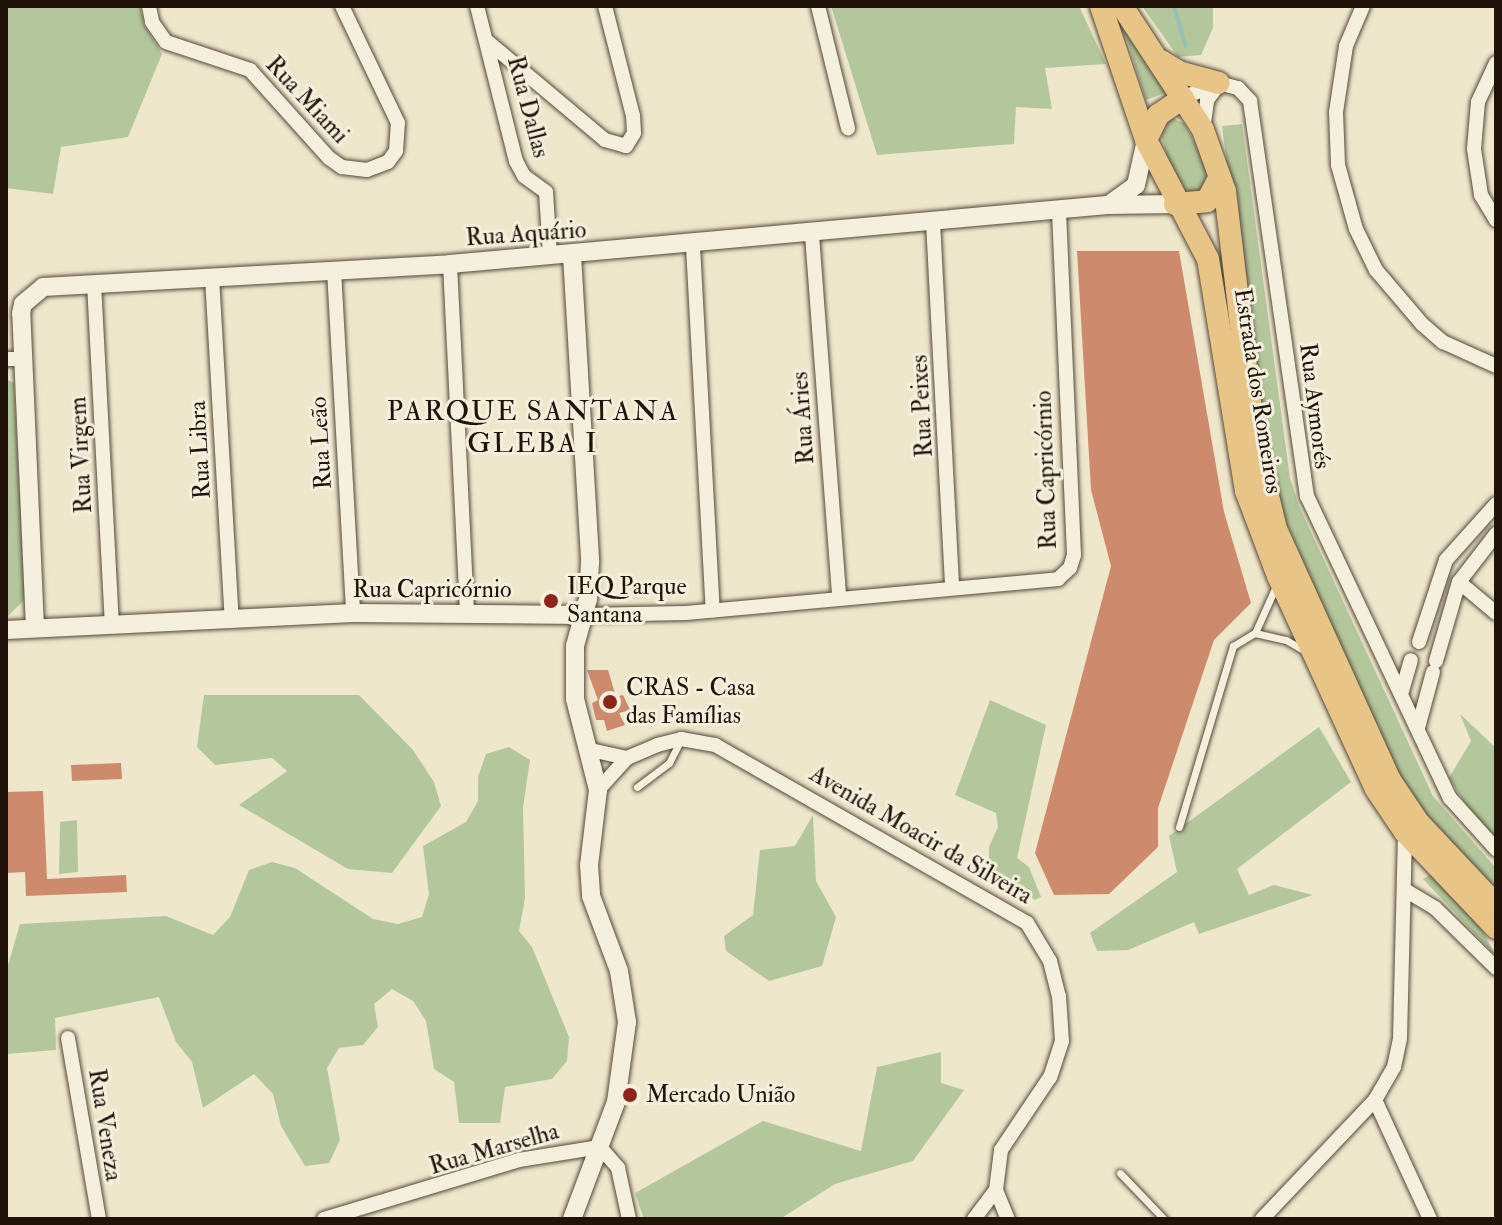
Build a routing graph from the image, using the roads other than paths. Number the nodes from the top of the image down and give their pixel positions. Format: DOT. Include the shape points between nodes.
graph roads {
  1 [pos="149,6"];
  2 [pos="342,6"];
  3 [pos="477,6"];
  4 [pos="605,6"];
  5 [pos="818,6"];
  6 [pos="1101,6"];
  7 [pos="1122,6"];
  8 [pos="1363,6"];
  9 [pos="487,41"];
  10 [pos="1155,57"];
  11 [pos="1496,63"];
  12 [pos="1492,82"];
  13 [pos="1219,83"];
  14 [pos="1183,98"];
  15 [pos="848,128"];
  16 [pos="1203,130"];
  17 [pos="1146,140"];
  18 [pos="1220,177"];
  19 [pos="1175,204"];
  20 [pos="1107,205"];
  21 [pos="1059,210"];
  22 [pos="1496,220"];
  23 [pos="933,222"];
  24 [pos="812,235"];
  25 [pos="693,246"];
  26 [pos="572,255"];
  27 [pos="550,256"];
  28 [pos="450,264"];
  29 [pos="334,270"];
  30 [pos="212,277"];
  31 [pos="94,283"];
  32 [pos="14,359"];
  33 [pos="1496,366"];
  34 [pos="1496,504"];
  35 [pos="1496,534"];
  36 [pos="1278,576"];
  37 [pos="1459,582"];
  38 [pos="952,588"];
  39 [pos="839,598"];
  40 [pos="713,610"];
  41 [pos="353,613"];
  42 [pos="1496,613"];
  43 [pos="467,614"];
  44 [pos="584,615"];
  45 [pos="232,620"];
  46 [pos="112,625"];
  47 [pos="35,628"];
  48 [pos="6,630"];
  49 [pos="1255,633"];
  50 [pos="1419,642"];
  51 [pos="1313,657"];
  52 [pos="1411,660"];
  53 [pos="1402,691"];
  54 [pos="1418,728"];
  55 [pos="681,739"];
  56 [pos="586,749"];
  57 [pos="627,758"];
  58 [pos="637,787"];
  59 [pos="598,790"];
  60 [pos="1179,827"];
  61 [pos="1405,832"];
  62 [pos="1496,849"];
  63 [pos="1433,862"];
  64 [pos="1405,874"];
  65 [pos="1405,890"];
  66 [pos="1496,905"];
  67 [pos="1496,928"];
  68 [pos="1496,968"];
  69 [pos="68,1038"];
  70 [pos="1375,1100"];
  71 [pos="600,1147"];
  72 [pos="1120,1173"];
  73 [pos="996,1190"];
  74 [pos="99,1219"];
  75 [pos="324,1219"];
  76 [pos="572,1219"];
  77 [pos="629,1219"];
  78 [pos="974,1219"];
  79 [pos="1008,1219"];
  80 [pos="1164,1219"];
  81 [pos="1262,1219"];
  82 [pos="1430,1219"];
  1 -- 2 [label="street, Rua Miami" via="152,22 166,42 250,70 329,158 355,172 388,162 396,151 398,123"];
  3 -- 9 [label="street, Rua Dallas"];
  4 -- 9 [label="street" via="633,116 634,133 626,146 605,140"];
  5 -- 15 [label="street"];
  6 -- 17 [label="main road, Estrada dos Romeiros"];
  7 -- 10 [label="main road, Estrada dos Romeiros"];
  8 -- 33 [label="street" via="1339,80 1336,139 1344,196 1376,270 1398,298 1443,342"];
  9 -- 27 [label="street, Rua Dallas" via="516,161 524,176 546,192"];
  10 -- 13 [label="main road" via="1179,72"];
  10 -- 14 [label="main road, Estrada dos Romeiros"];
  11 -- 12 [label="street"];
  12 -- 22 [label="street" via="1478,102 1474,159 1481,195"];
  13 -- 14 [label="street"];
  13 -- 16 [label="street" via="1207,100"];
  13 -- 53 [label="street, Rua Aymorés" via="1244,92 1252,108 1303,481"];
  14 -- 16 [label="main road, Estrada dos Romeiros"];
  14 -- 17 [label="main road" via="1158,115"];
  16 -- 18 [label="main road, Estrada dos Romeiros"];
  17 -- 19 [label="main road, Estrada dos Romeiros"];
  17 -- 20 [label="street" via="1136,185"];
  18 -- 19 [label="main road" via="1207,201"];
  18 -- 66 [label="main road, Estrada dos Romeiros" via="1237,260 1257,453 1276,529 1390,780 1418,822"];
  19 -- 20 [label="street, Rua Aquário"];
  19 -- 36 [label="main road, Estrada dos Romeiros" via="1202,245 1213,276 1241,468"];
  20 -- 21 [label="street, Rua Aquário"];
  21 -- 23 [label="street, Rua Aquário"];
  21 -- 38 [label="street, Rua Capricórnio" via="1074,561 1058,579"];
  23 -- 24 [label="street, Rua Aquário"];
  23 -- 38 [label="street, Rua Peixes"];
  24 -- 25 [label="street, Rua Aquário"];
  24 -- 39 [label="street, Rua Áries"];
  25 -- 26 [label="street, Rua Aquário"];
  25 -- 40 [label="street"];
  26 -- 27 [label="street, Rua Aquário"];
  26 -- 44 [label="street" via="590,562"];
  27 -- 28 [label="street, Rua Aquário"];
  28 -- 29 [label="street, Rua Aquário"];
  28 -- 43 [label="street"];
  29 -- 30 [label="street, Rua Aquário"];
  29 -- 41 [label="street, Rua Leão"];
  30 -- 31 [label="street, Rua Aquário"];
  30 -- 45 [label="street, Rua Libra"];
  31 -- 32 [label="street, Rua Aquário" via="34,291 21,313"];
  31 -- 46 [label="street, Rua Virgem"];
  32 -- 47 [label="street"];
  34 -- 50 [label="street" via="1446,560"];
  35 -- 37 [label="street"];
  36 -- 49 [label="lane" via="1272,604"];
  36 -- 51 [label="main road, Estrada dos Romeiros"];
  37 -- 42 [label="street"];
  37 -- 54 [label="street"];
  38 -- 39 [label="street, Rua Capricórnio"];
  39 -- 40 [label="street, Rua Capricórnio"];
  40 -- 44 [label="street, Rua Capricórnio"];
  41 -- 43 [label="street, Rua Capricórnio"];
  41 -- 45 [label="street, Rua Capricórnio"];
  43 -- 44 [label="street, Rua Capricórnio"];
  44 -- 56 [label="street" via="574,676"];
  45 -- 46 [label="street, Rua Capricórnio"];
  46 -- 47 [label="street, Rua Capricórnio"];
  47 -- 48 [label="street, Rua Capricórnio"];
  49 -- 51 [label="lane" via="1286,640"];
  49 -- 60 [label="lane" via="1228,653"];
  51 -- 61 [label="main road, Estrada dos Romeiros" via="1362,765"];
  52 -- 53 [label="street"];
  53 -- 54 [label="street, Rua Aymorés"];
  54 -- 62 [label="street, Rua Aymorés" via="1450,798"];
  55 -- 57 [label="street"];
  55 -- 58 [label="lane" via="669,763"];
  55 -- 73 [label="street, Avenida Moacir da Silveira" via="715,745 743,760 1013,912 1039,940 1059,996 1060,1057 1001,1150"];
  56 -- 57 [label="street"];
  56 -- 59 [label="street"];
  57 -- 59 [label="street"];
  59 -- 71 [label="street" via="589,881 619,971 627,1022 620,1084"];
  61 -- 63 [label="main road, Estrada dos Romeiros"];
  61 -- 64 [label="street"];
  63 -- 64 [label="street"];
  63 -- 67 [label="main road, Estrada dos Romeiros"];
  64 -- 65 [label="street"];
  65 -- 68 [label="street" via="1435,908"];
  65 -- 70 [label="street" via="1400,1038 1391,1075"];
  69 -- 74 [label="street, Rua Veneza"];
  70 -- 81 [label="street"];
  70 -- 82 [label="street"];
  71 -- 75 [label="street, Rua Marselha" via="519,1160"];
  71 -- 76 [label="street"];
  71 -- 77 [label="street" via="618,1168"];
  72 -- 80 [label="lane"];
  73 -- 78 [label="street"];
  73 -- 79 [label="street, Avenida Moacir da Silveira"];
}
